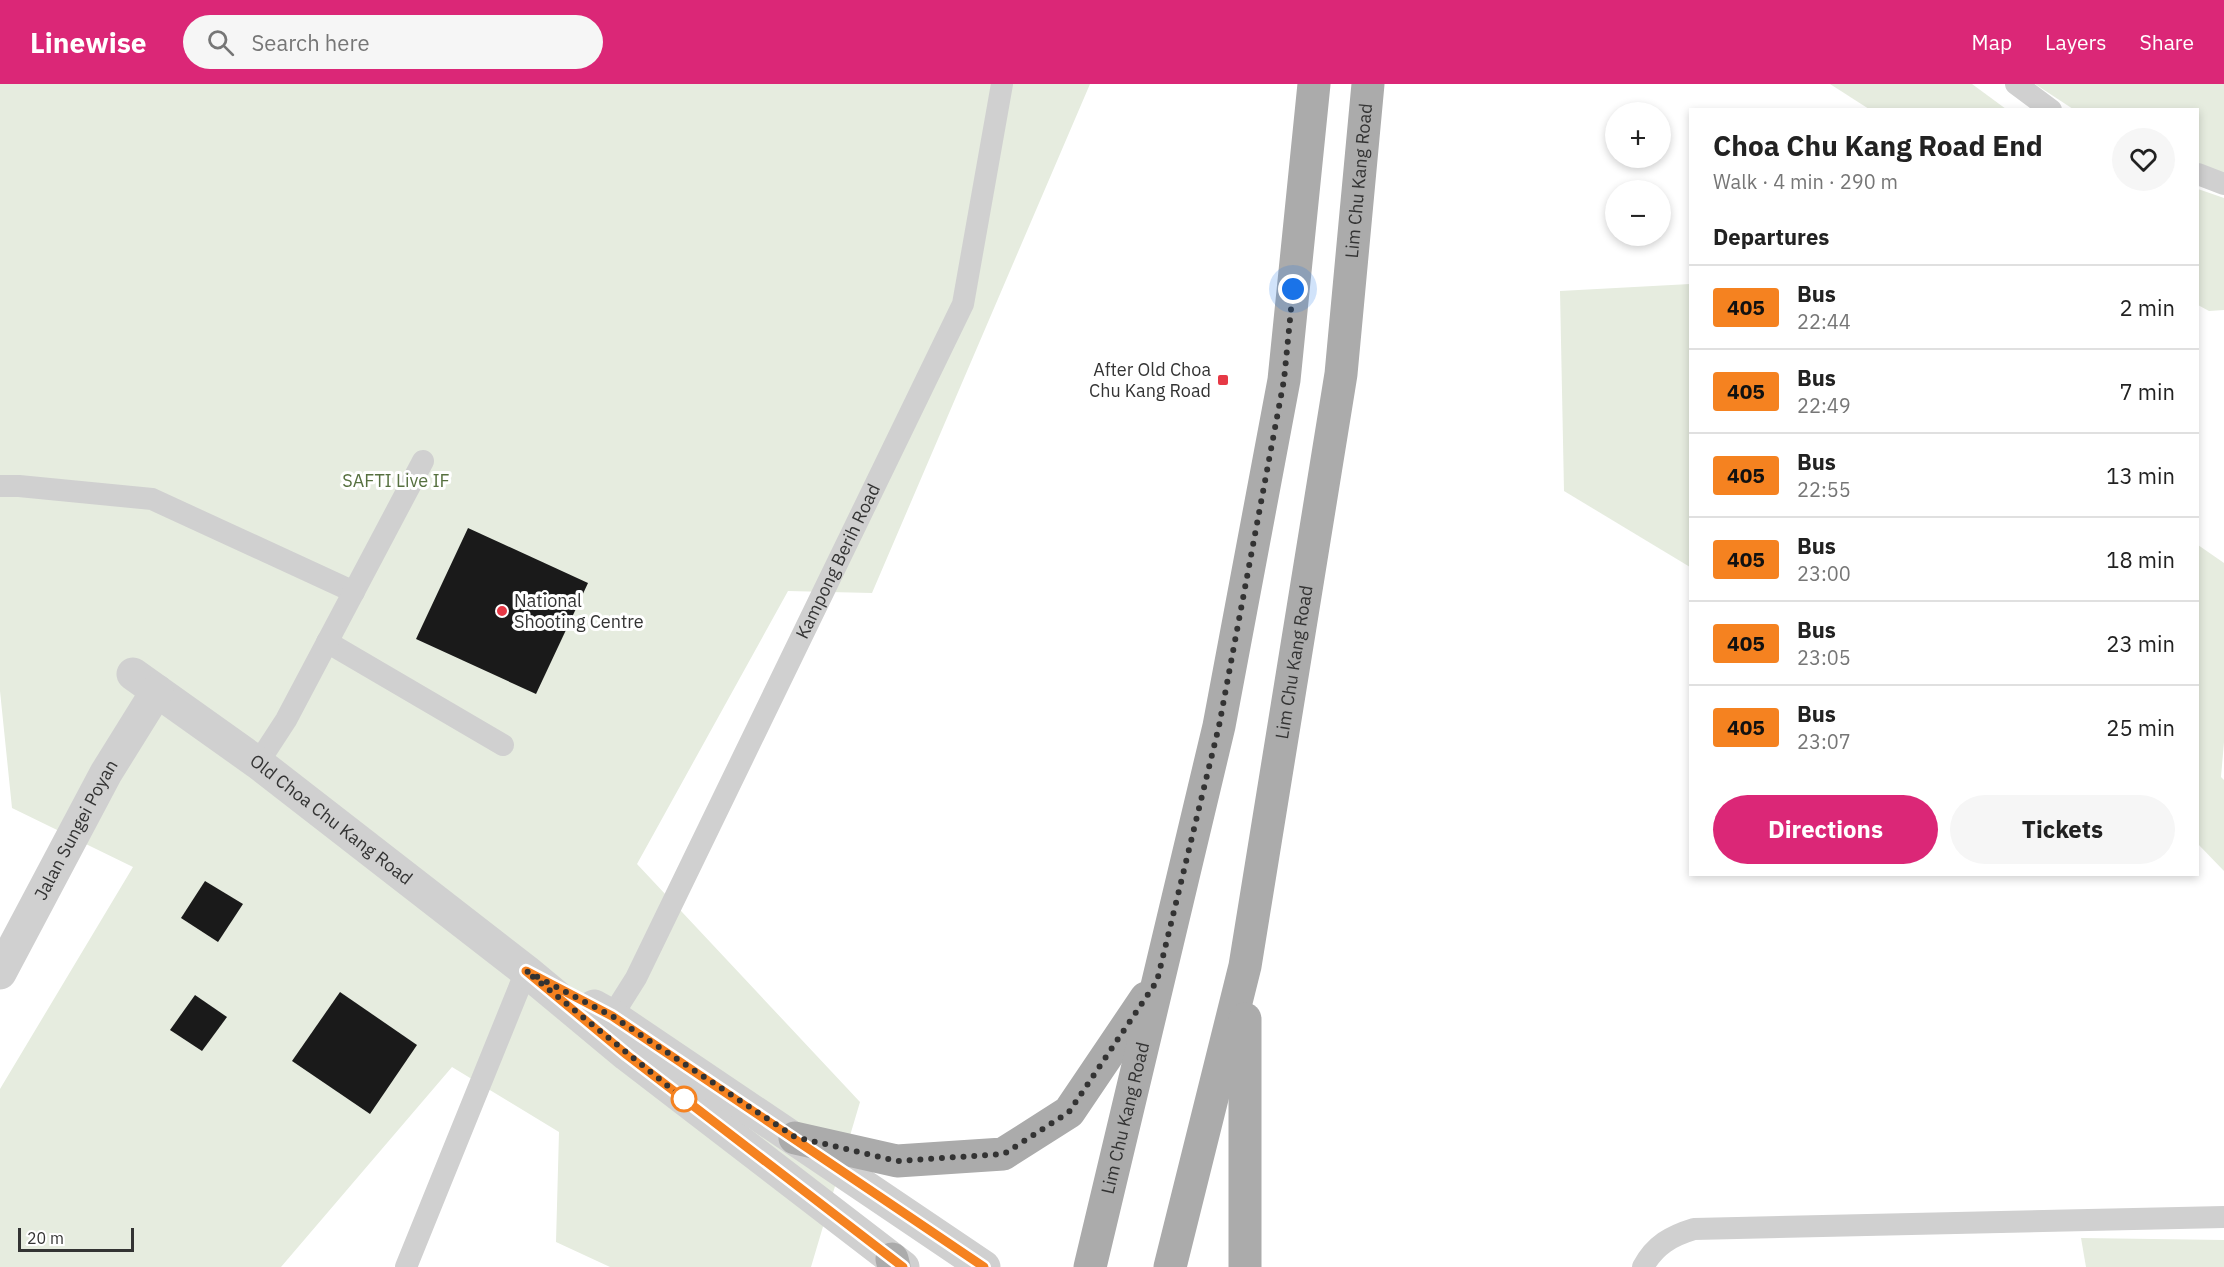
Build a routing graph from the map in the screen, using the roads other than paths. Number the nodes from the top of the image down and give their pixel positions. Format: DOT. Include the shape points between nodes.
graph roads {
  1 [pos="1002,84"];
  2 [pos="1314,84"];
  3 [pos="1368,84"];
  4 [pos="2016,84"];
  5 [pos="2048,108"];
  6 [pos="2199,174"];
  7 [pos="2224,184"];
  8 [pos="423,461"];
  9 [pos="0,486"];
  10 [pos="354,592"];
  11 [pos="327,642"];
  12 [pos="145,683"];
  13 [pos="503,745"];
  14 [pos="258,763"];
  15 [pos="1245,966"];
  16 [pos="526,971"];
  17 [pos="0,973"];
  18 [pos="1157,981"];
  19 [pos="612,1016"];
  20 [pos="795,1137"];
  21 [pos="2224,1217"];
  22 [pos="896,1264"];
  23 [pos="406,1267"];
  24 [pos="984,1267"];
  25 [pos="1090,1267"];
  26 [pos="1170,1267"];
  27 [pos="1245,1267"];
  28 [pos="1643,1267"];
  1 -- 19 [label="lane, Kampong Berih Road" via="963,304 636,978"];
  2 -- 18 [label="main road, Lim Chu Kang Road" via="1284,380 1219,726"];
  3 -- 15 [label="main road, Lim Chu Kang Road" via="1341,374"];
  4 -- 5 [label="lane"];
  6 -- 7 [label="lane"];
  8 -- 10 [label="lane"];
  9 -- 10 [label="lane" via="152,499"];
  10 -- 11 [label="lane"];
  11 -- 13 [label="lane"];
  11 -- 14 [label="lane"];
  12 -- 14 [label="street, Old Choa Chu Kang Road"];
  12 -- 17 [label="street, Jalan Sungei Poyan" via="106,773"];
  14 -- 16 [label="street, Old Choa Chu Kang Road"];
  15 -- 26 [label="main road, Lim Chu Kang Road"];
  15 -- 27 [label="main road"];
  16 -- 19 [label="street, Old Choa Chu Kang Road"];
  16 -- 22 [label="street, Old Choa Chu Kang Road" via="627,1055"];
  16 -- 23 [label="lane"];
  18 -- 20 [label="main road" via="1069,1112 1004,1154 897,1161"];
  18 -- 25 [label="main road, Lim Chu Kang Road"];
  19 -- 20 [label="street, Old Choa Chu Kang Road"];
  20 -- 24 [label="street, Old Choa Chu Kang Road"];
  21 -- 28 [label="lane" via="1694,1229 1674,1235 1657,1247"];
}
